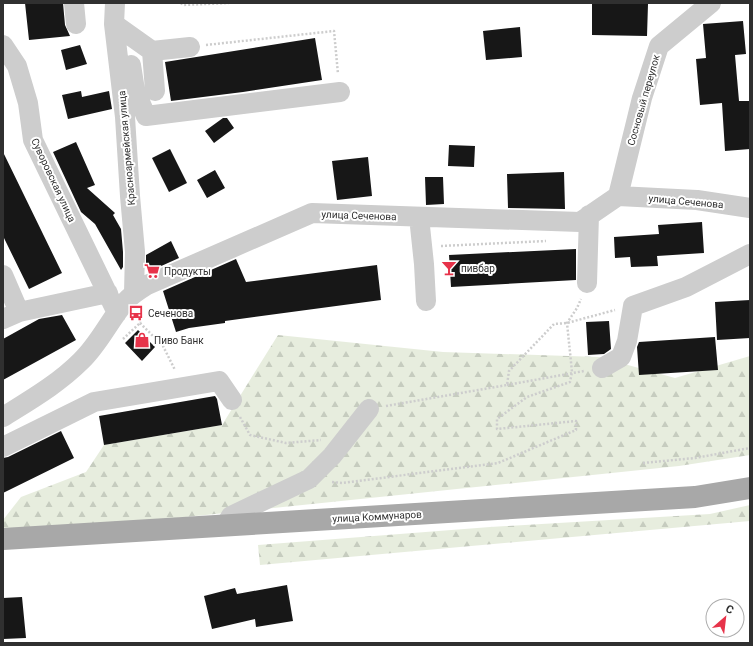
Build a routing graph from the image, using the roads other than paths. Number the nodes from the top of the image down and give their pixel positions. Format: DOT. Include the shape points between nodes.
graph roads {
  1 [pos="74,3"];
  2 [pos="114,3"];
  3 [pos="711,3"];
  4 [pos="76,24"];
  5 [pos="120,28"];
  6 [pos="3,45"];
  7 [pos="190,46"];
  8 [pos="152,51"];
  9 [pos="155,91"];
  10 [pos="340,92"];
  11 [pos="618,196"];
  12 [pos="750,208"];
  13 [pos="589,215"];
  14 [pos="420,217"];
  15 [pos="750,254"];
  16 [pos="3,275"];
  17 [pos="587,283"];
  18 [pos="108,293"];
  19 [pos="134,293"];
  20 [pos="426,301"];
  21 [pos="117,312"];
  22 [pos="11,316"];
  23 [pos="602,368"];
  24 [pos="232,400"];
  25 [pos="369,409"];
  26 [pos="3,417"];
  27 [pos="3,447"];
  28 [pos="750,488"];
  29 [pos="225,526"];
  30 [pos="3,539"];
  1 -- 4 [label="street"];
  2 -- 5 [label="street, Красноармейская улица"];
  3 -- 11 [label="street, Сосновый переулок" via="659,46 642,98"];
  5 -- 8 [label="street"];
  5 -- 10 [label="street" via="135,90 146,116"];
  5 -- 19 [label="street, Красноармейская улица" via="135,252"];
  6 -- 18 [label="street, Суворовская улица" via="17,66 28,104 33,140"];
  7 -- 8 [label="street"];
  8 -- 9 [label="street"];
  11 -- 12 [label="street, улица Сеченова" via="697,200"];
  11 -- 13 [label="street, улица Сеченова"];
  13 -- 14 [label="street, улица Сеченова" via="580,222"];
  13 -- 17 [label="street"];
  14 -- 19 [label="street, улица Сеченова" via="312,213 163,277"];
  14 -- 20 [label="street"];
  15 -- 23 [label="street" via="686,287 633,306 627,341 621,357"];
  16 -- 22 [label="street"];
  18 -- 21 [label="street, Суворовская улица"];
  18 -- 22 [label="street"];
  19 -- 21 [label="street, улица Сеченова"];
  21 -- 26 [label="street, улица Сеченова" via="98,342 81,362 57,382"];
  24 -- 27 [label="street" via="219,381 94,402"];
  25 -- 29 [label="street" via="332,456 309,479 231,516"];
  28 -- 29 [label="main road, улица Коммунаров" via="695,497"];
  29 -- 30 [label="main road, улица Коммунаров"];
}
